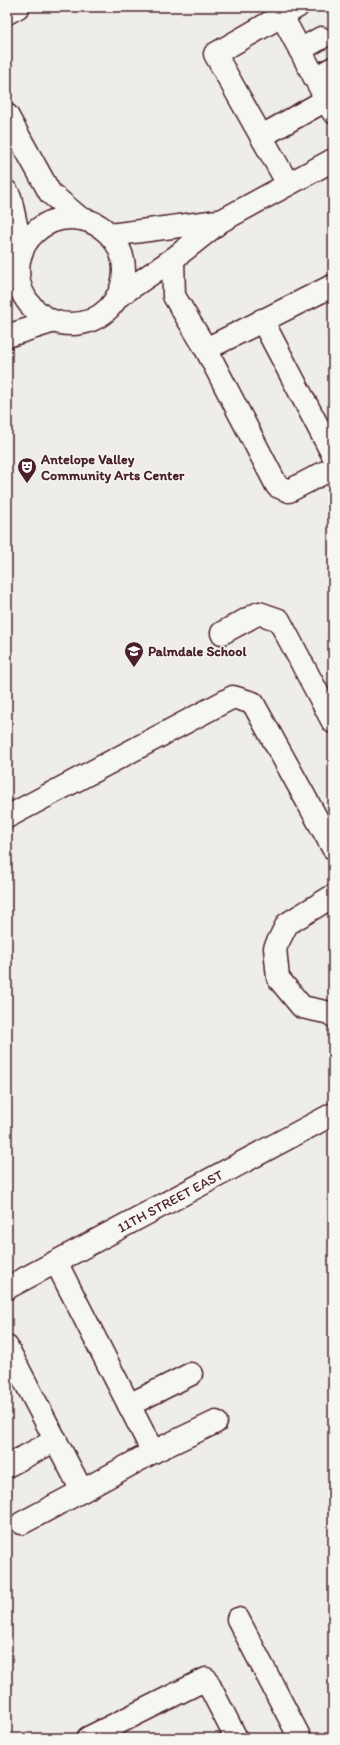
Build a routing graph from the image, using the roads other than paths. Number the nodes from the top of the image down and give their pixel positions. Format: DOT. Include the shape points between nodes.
graph roads {
  1 [pos="18,7"];
  2 [pos="290,11"];
  3 [pos="7,13"];
  4 [pos="321,38"];
  5 [pos="300,50"];
  6 [pos="324,73"];
  7 [pos="331,102"];
  8 [pos="7,115"];
  9 [pos="262,136"];
  10 [pos="333,160"];
  11 [pos="288,184"];
  12 [pos="7,192"];
  13 [pos="81,219"];
  14 [pos="221,221"];
  15 [pos="110,235"];
  16 [pos="22,252"];
  17 [pos="173,259"];
  18 [pos="13,287"];
  19 [pos="330,287"];
  20 [pos="116,298"];
  21 [pos="262,320"];
  22 [pos="51,322"];
  23 [pos="7,336"];
  24 [pos="206,349"];
  25 [pos="333,455"];
  26 [pos="333,468"];
  27 [pos="222,633"];
  28 [pos="333,722"];
  29 [pos="7,817"];
  30 [pos="333,848"];
  31 [pos="333,896"];
  32 [pos="333,1016"];
  33 [pos="333,1114"];
  34 [pos="56,1262"];
  35 [pos="7,1288"];
  36 [pos="7,1347"];
  37 [pos="191,1374"];
  38 [pos="129,1405"];
  39 [pos="216,1422"];
  40 [pos="56,1440"];
  41 [pos="153,1452"];
  42 [pos="7,1466"];
  43 [pos="82,1491"];
  44 [pos="22,1523"];
  45 [pos="238,1619"];
  46 [pos="88,1738"];
  47 [pos="236,1738"];
  48 [pos="300,1738"];
  1 -- 3 [label="main road"];
  2 -- 5 [label="main road"];
  2 -- 9 [label="main road" via="215,54"];
  4 -- 5 [label="main road"];
  5 -- 6 [label="main road"];
  6 -- 7 [label="main road"];
  7 -- 9 [label="main road"];
  8 -- 13 [label="main road" via="50,193"];
  9 -- 11 [label="main road"];
  10 -- 11 [label="main road"];
  11 -- 14 [label="main road"];
  12 -- 16 [label="main road"];
  13 -- 15 [label="main road" via="97,225"];
  13 -- 16 [label="main road" via="65,218 49,222 35,232"];
  14 -- 15 [label="main road"];
  14 -- 17 [label="main road"];
  15 -- 20 [label="main road" via="119,249 124,265 123,282"];
  16 -- 18 [label="main road"];
  17 -- 20 [label="main road"];
  17 -- 24 [label="main road" via="174,296"];
  18 -- 22 [label="main road" via="36,311"];
  19 -- 21 [label="main road"];
  20 -- 22 [label="main road" via="104,312 88,321 70,324"];
  21 -- 24 [label="main road"];
  21 -- 25 [label="main road"];
  22 -- 23 [label="main road"];
  24 -- 26 [label="main road" via="277,486 289,491"];
  27 -- 28 [label="main road" via="259,613 279,620"];
  29 -- 30 [label="main road" via="233,697 253,703"];
  31 -- 32 [label="main road" via="287,924 275,948 278,978 302,1007 330,1012"];
  33 -- 34 [label="main road, 11TH STREET EAST"];
  34 -- 35 [label="main road, 11TH STREET EAST"];
  34 -- 38 [label="main road"];
  36 -- 40 [label="main road"];
  37 -- 38 [label="main road"];
  38 -- 41 [label="main road"];
  39 -- 41 [label="main road"];
  40 -- 42 [label="main road"];
  40 -- 43 [label="main road"];
  41 -- 43 [label="main road"];
  43 -- 44 [label="main road"];
  45 -- 48 [label="main road"];
  46 -- 47 [label="main road" via="206,1679"];
}
